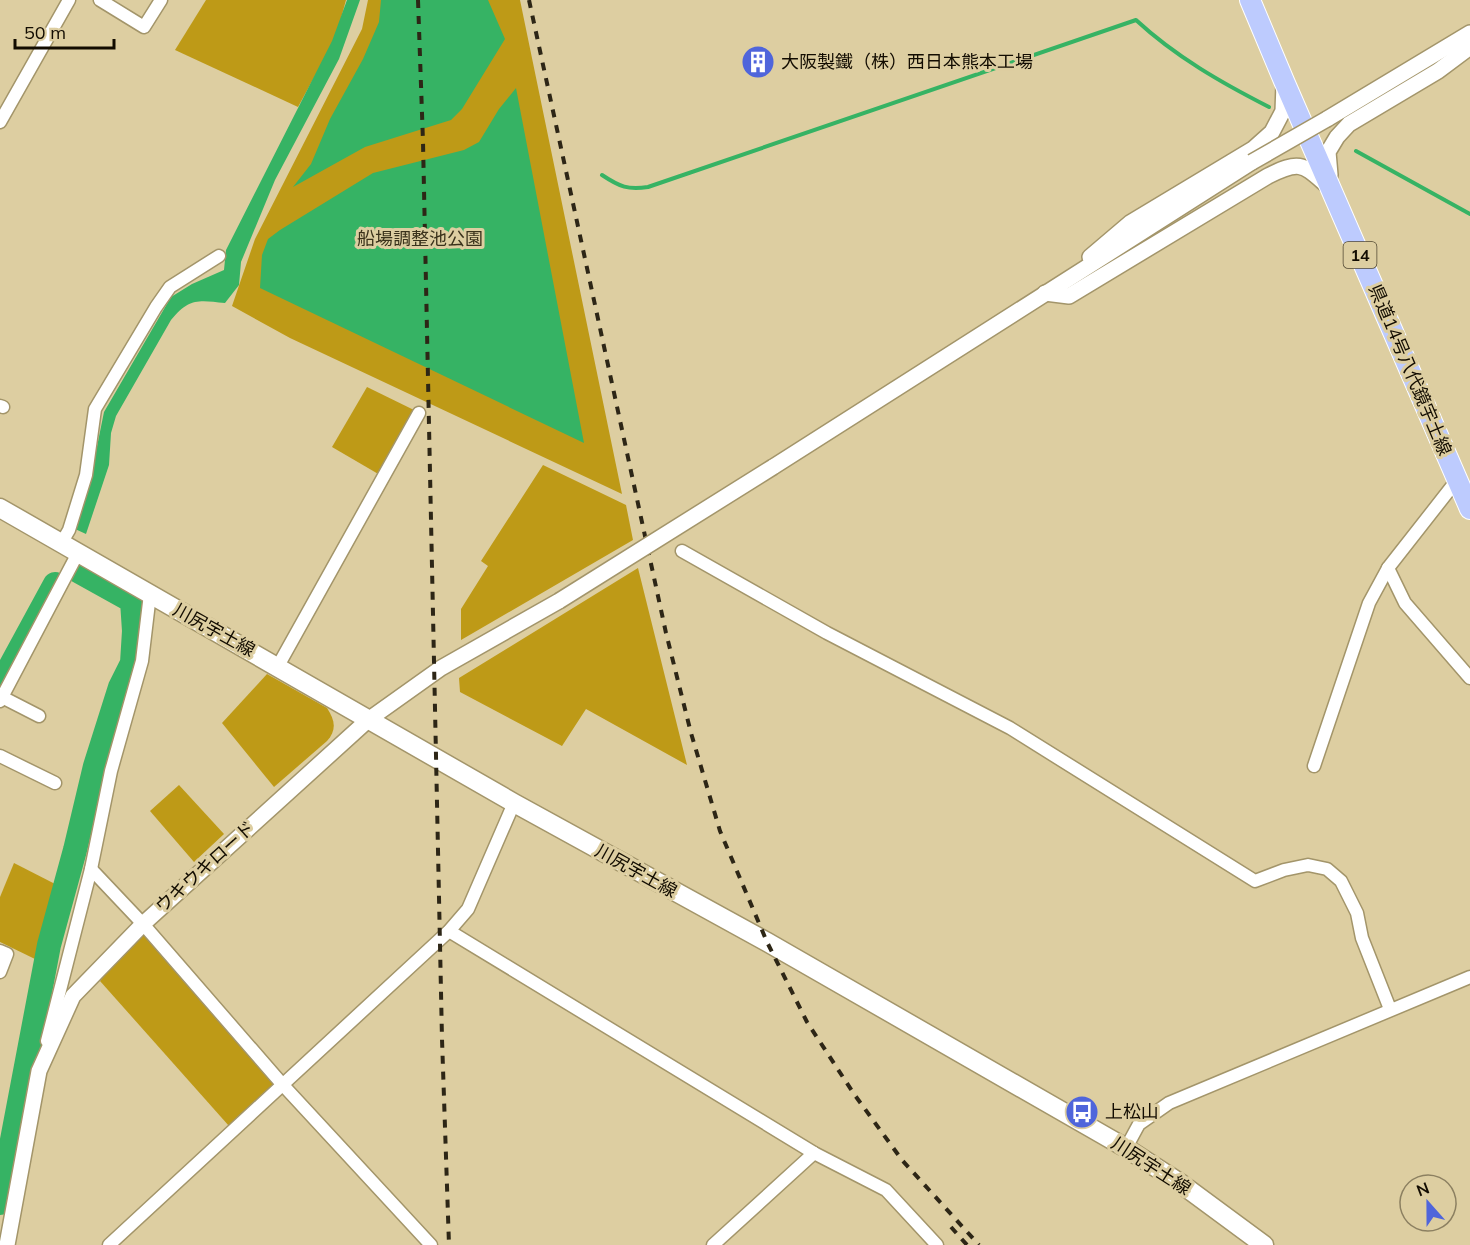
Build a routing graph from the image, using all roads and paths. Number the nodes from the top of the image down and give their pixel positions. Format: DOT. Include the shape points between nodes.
graph roads {
  1 [pos="69,0"];
  2 [pos="100,0"];
  3 [pos="161,0"];
  4 [pos="1250,0"];
  5 [pos="1470,33"];
  6 [pos="1470,47"];
  7 [pos="1284,81"];
  8 [pos="0,122"];
  9 [pos="1332,190"];
  10 [pos="219,256"];
  11 [pos="1077,273"];
  12 [pos="1045,293"];
  13 [pos="419,413"];
  14 [pos="1457,480"];
  15 [pos="0,508"];
  16 [pos="1470,509"];
  17 [pos="62,542"];
  18 [pos="682,551"];
  19 [pos="78,553"];
  20 [pos="1388,568"];
  21 [pos="150,594"];
  22 [pos="278,666"];
  23 [pos="1470,678"];
  24 [pos="1,699"];
  25 [pos="39,716"];
  26 [pos="368,720"];
  27 [pos="0,756"];
  28 [pos="1314,766"];
  29 [pos="55,783"];
  30 [pos="514,803"];
  31 [pos="91,868"];
  32 [pos="143,924"];
  33 [pos="449,931"];
  34 [pos="0,951"];
  35 [pos="0,972"];
  36 [pos="1470,977"];
  37 [pos="1390,1010"];
  38 [pos="39,1071"];
  39 [pos="282,1084"];
  40 [pos="1126,1148"];
  41 [pos="814,1153"];
  42 [pos="7,1245"];
  43 [pos="109,1245"];
  44 [pos="431,1245"];
  45 [pos="713,1245"];
  46 [pos="937,1245"];
  47 [pos="1264,1245"];
  1 -- 8 [label="street"];
  2 -- 3 [label="street" via="144,27"];
  4 -- 7 [label="main road, 県道14号八代鏡宇土線 / 14"];
  5 -- 11 [label="street, ウキウキロード, bridge" via="1252,162"];
  6 -- 9 [label="street" via="1438,71 1349,124 1328,153"];
  7 -- 9 [label="main road, 県道14号八代鏡宇土線 / 14"];
  7 -- 11 [label="street" via="1282,111 1272,132 1253,148 1131,223 1093,253"];
  9 -- 12 [label="street" via="1307,168 1290,165 1069,296"];
  9 -- 14 [label="main road, 県道14号八代鏡宇土線 / 14"];
  10 -- 17 [label="street" via="170,287 95,409 86,475"];
  11 -- 12 [label="street, ウキウキロード"];
  12 -- 26 [label="street, ウキウキロード, bridge" via="559,601 441,668"];
  13 -- 22 [label="street"];
  14 -- 16 [label="main road, 県道14号八代鏡宇土線 / 14"];
  14 -- 20 [label="street"];
  15 -- 17 [label="main road, 川尻宇土線"];
  17 -- 19 [label="main road, 川尻宇土線"];
  18 -- 37 [label="street" via="827,633 1010,728 1255,881 1308,865 1327,869 1341,881 1357,913 1362,938"];
  19 -- 21 [label="main road, 川尻宇土線"];
  19 -- 24 [label="street"];
  20 -- 23 [label="street" via="1405,603"];
  20 -- 28 [label="street" via="1370,603"];
  21 -- 22 [label="main road, 川尻宇土線"];
  21 -- 31 [label="street" via="142,661 111,771"];
  22 -- 26 [label="main road, 川尻宇土線"];
  24 -- 25 [label="street"];
  26 -- 30 [label="main road, 川尻宇土線"];
  26 -- 32 [label="street, ウキウキロード"];
  27 -- 29 [label="street"];
  30 -- 33 [label="street" via="468,909"];
  30 -- 40 [label="main road, 川尻宇土線" via="767,942"];
  31 -- 32 [label="street"];
  31 -- 38 [label="street"];
  32 -- 38 [label="street, ウキウキロード" via="73,996"];
  32 -- 39 [label="street"];
  33 -- 39 [label="street"];
  33 -- 41 [label="street"];
  34 -- 35 [label="street" via="7,954"];
  36 -- 37 [label="street"];
  37 -- 40 [label="street" via="1169,1103 1139,1124"];
  38 -- 42 [label="street, ウキウキロード"];
  39 -- 43 [label="street"];
  39 -- 44 [label="street"];
  40 -- 47 [label="main road, 川尻宇土線"];
  41 -- 45 [label="street"];
  41 -- 46 [label="street" via="886,1190"];
}
